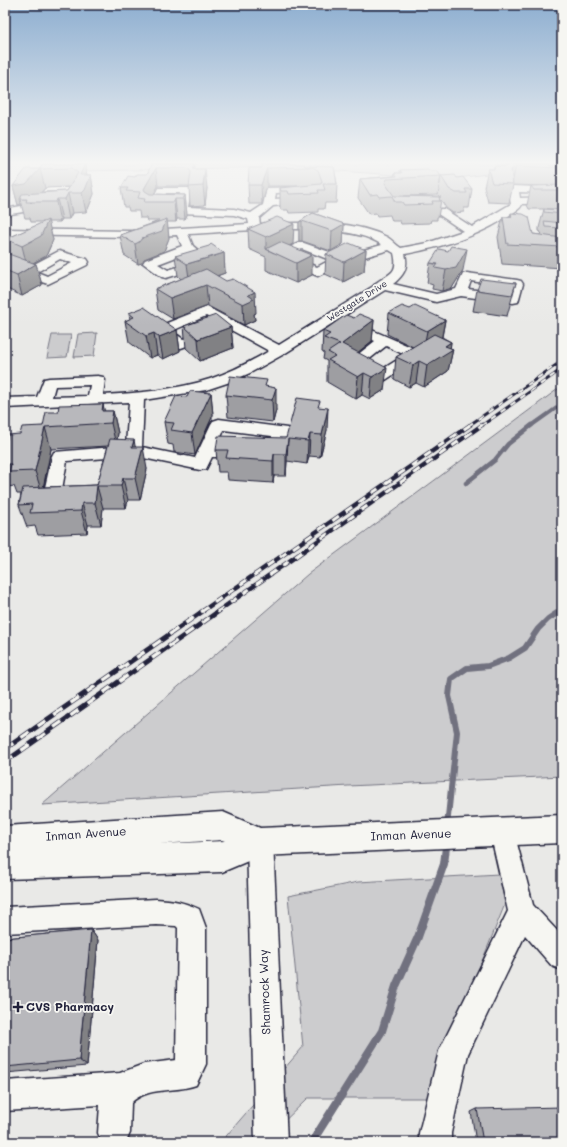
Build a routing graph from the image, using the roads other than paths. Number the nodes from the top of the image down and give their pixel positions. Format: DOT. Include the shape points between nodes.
graph roads {
  1 [pos="245,218"];
  2 [pos="258,218"];
  3 [pos="450,218"];
  4 [pos="498,218"];
  5 [pos="504,218"];
  6 [pos="254,222"];
  7 [pos="513,223"];
  8 [pos="471,231"];
  9 [pos="182,232"];
  10 [pos="10,236"];
  11 [pos="188,248"];
  12 [pos="395,249"];
  13 [pos="340,260"];
  14 [pos="5,262"];
  15 [pos="27,273"];
  16 [pos="381,285"];
  17 [pos="461,292"];
  18 [pos="331,316"];
  19 [pos="230,326"];
  20 [pos="384,340"];
  21 [pos="279,351"];
  22 [pos="136,397"];
  23 [pos="5,403"];
  24 [pos="134,451"];
  25 [pos="206,452"];
  26 [pos="79,500"];
  27 [pos="562,829"];
  28 [pos="502,832"];
  29 [pos="260,842"];
  30 [pos="8,860"];
  31 [pos="522,912"];
  32 [pos="5,920"];
  33 [pos="562,956"];
  34 [pos="122,1088"];
  35 [pos="5,1096"];
  36 [pos="114,1132"];
  37 [pos="271,1142"];
  38 [pos="435,1142"];
  1 -- 6 [label="street"];
  2 -- 6 [label="street"];
  3 -- 8 [label="street"];
  4 -- 8 [label="street"];
  5 -- 7 [label="street"];
  6 -- 9 [label="street"];
  6 -- 12 [label="street" via="343,228 371,235"];
  8 -- 12 [label="street" via="422,248"];
  9 -- 10 [label="street"];
  9 -- 11 [label="street"];
  12 -- 13 [label="street"];
  12 -- 16 [label="street, Westgate Drive" via="401,267 393,278"];
  14 -- 15 [label="street"];
  16 -- 17 [label="street" via="436,298"];
  16 -- 18 [label="street, Westgate Drive"];
  18 -- 20 [label="street"];
  18 -- 21 [label="street, Westgate Drive"];
  19 -- 21 [label="street"];
  21 -- 22 [label="street, Westgate Drive" via="228,378 181,390"];
  22 -- 23 [label="street, Westgate Drive" via="95,399 98,380 49,382 43,402"];
  22 -- 24 [label="street"];
  24 -- 25 [label="street" via="200,465"];
  24 -- 26 [label="street" via="106,459 60,456 51,501"];
  27 -- 28 [label="main road, Inman Avenue"];
  28 -- 29 [label="main road, Inman Avenue"];
  28 -- 31 [label="street"];
  29 -- 30 [label="main road, Inman Avenue" via="222,857"];
  29 -- 37 [label="street, Shamrock Way"];
  31 -- 33 [label="street"];
  31 -- 38 [label="street" via="454,1051 435,1132"];
  32 -- 34 [label="street" via="156,912 176,913 190,918 191,1064 185,1074 147,1079"];
  34 -- 35 [label="street"];
  34 -- 36 [label="street" via="116,1100"];
}
